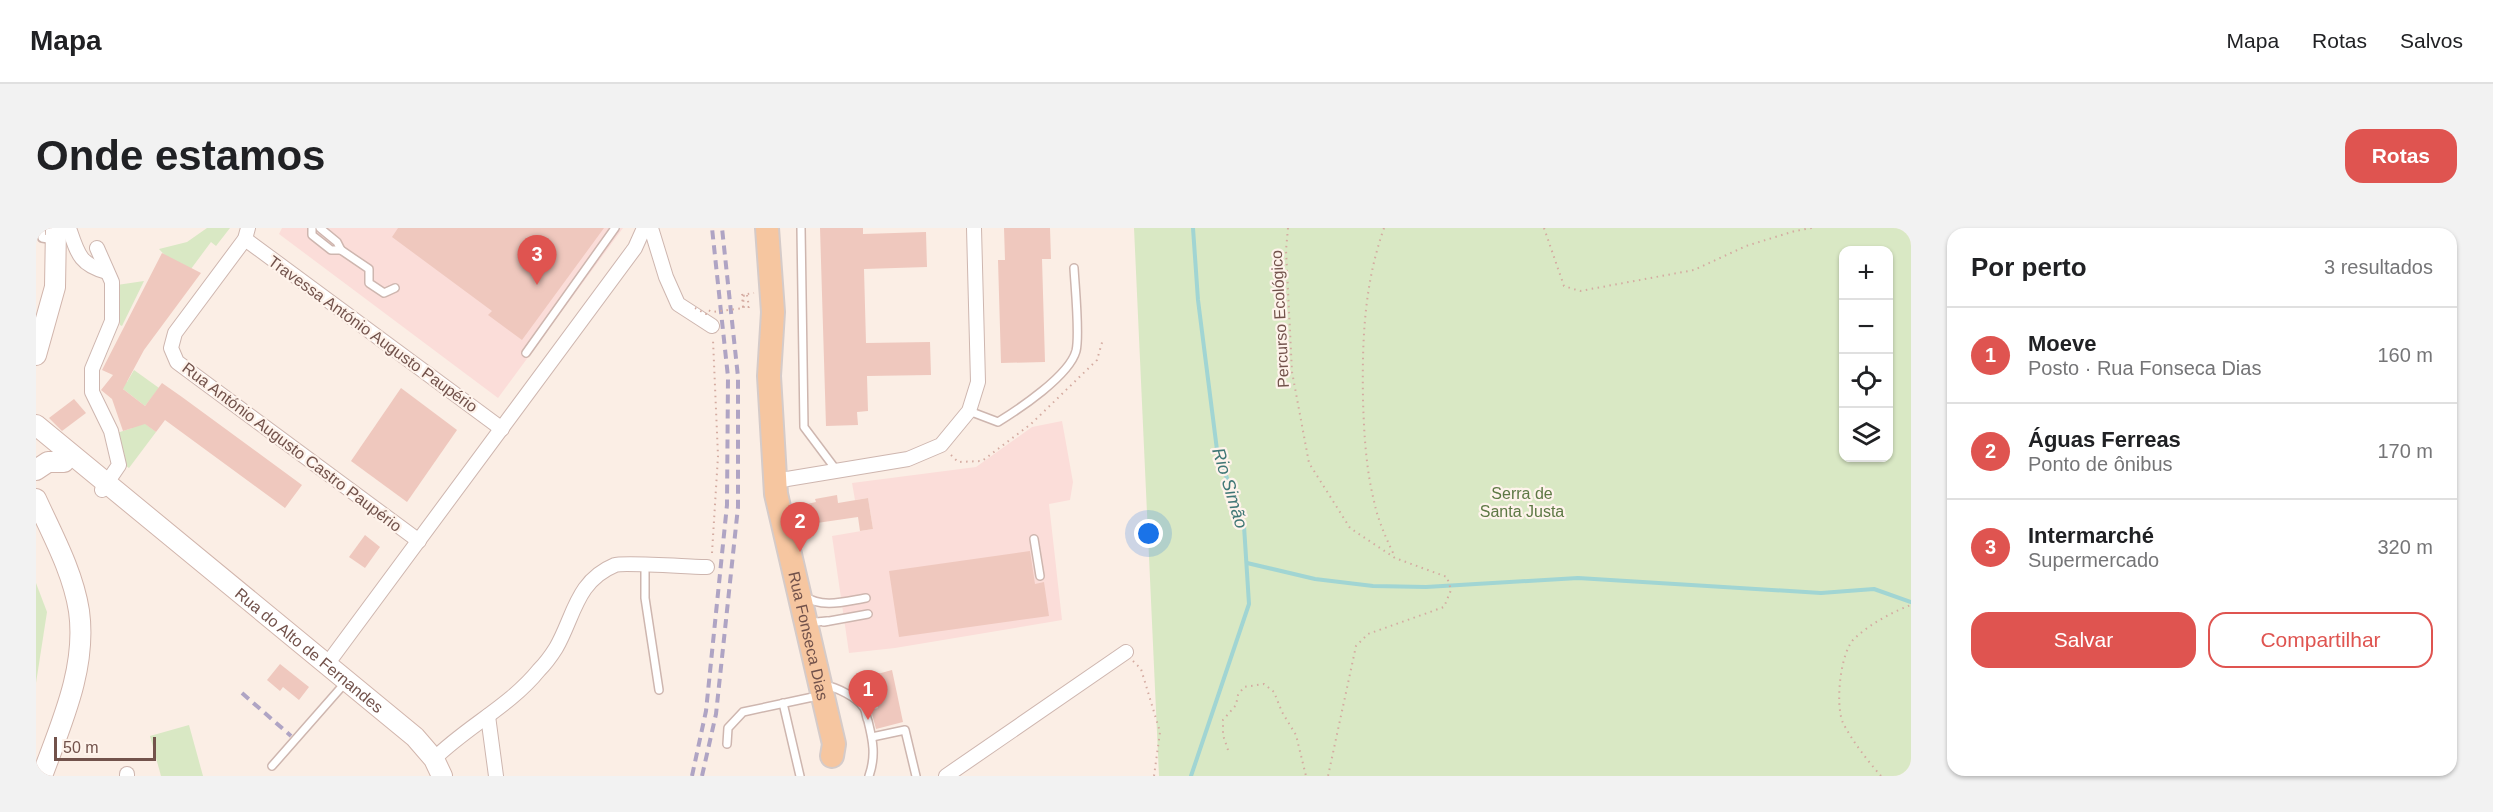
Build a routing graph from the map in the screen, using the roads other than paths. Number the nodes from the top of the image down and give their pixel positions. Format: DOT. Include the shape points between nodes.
graph roads {
  1 [pos="41,228"];
  2 [pos="312,228"];
  3 [pos="320,228"];
  4 [pos="615,228"];
  5 [pos="644,228"];
  6 [pos="651,228"];
  7 [pos="767,228"];
  8 [pos="801,228"];
  9 [pos="974,228"];
  10 [pos="50,234"];
  11 [pos="246,234"];
  12 [pos="97,248"];
  13 [pos="341,250"];
  14 [pos="769,265"];
  15 [pos="1074,268"];
  16 [pos="107,272"];
  17 [pos="395,288"];
  18 [pos="712,326"];
  19 [pos="40,334"];
  20 [pos="526,353"];
  21 [pos="36,355"];
  22 [pos="969,411"];
  23 [pos="36,425"];
  24 [pos="502,429"];
  25 [pos="36,442"];
  26 [pos="63,462"];
  27 [pos="36,470"];
  28 [pos="837,471"];
  29 [pos="105,486"];
  30 [pos="770,488"];
  31 [pos="36,499"];
  32 [pos="1034,539"];
  33 [pos="419,541"];
  34 [pos="645,566"];
  35 [pos="707,567"];
  36 [pos="1040,576"];
  37 [pos="866,598"];
  38 [pos="811,609"];
  39 [pos="868,614"];
  40 [pos="826,621"];
  41 [pos="805,642"];
  42 [pos="1126,652"];
  43 [pos="328,663"];
  44 [pos="347,680"];
  45 [pos="659,690"];
  46 [pos="815,691"];
  47 [pos="783,703"];
  48 [pos="488,716"];
  49 [pos="872,737"];
  50 [pos="727,744"];
  51 [pos="272,766"];
  52 [pos="834,766"];
  53 [pos="438,768"];
  54 [pos="42,776"];
  55 [pos="496,776"];
  56 [pos="800,776"];
  57 [pos="869,776"];
  58 [pos="916,776"];
  59 [pos="946,776"];
  1 -- 10 [label="lane"];
  2 -- 13 [label="lane" via="312,235 331,250"];
  3 -- 13 [label="lane"];
  4 -- 20 [label="lane"];
  5 -- 24 [label="street, Rua António Augusto Castro Paupério" via="635,248"];
  6 -- 18 [label="street" via="678,304"];
  7 -- 14 [label="main road, Rua Fonseca Dias"];
  8 -- 28 [label="lane" via="804,427"];
  9 -- 22 [label="street" via="978,381"];
  10 -- 16 [label="street" via="70,231 78,255 91,268"];
  10 -- 19 [label="main road" via="55,287"];
  11 -- 24 [label="street, Travessa António Augusto Paupério"];
  11 -- 33 [label="street, Rua António Augusto Castro Paupério" via="175,333 171,348 177,362"];
  12 -- 16 [label="street"];
  13 -- 17 [label="lane" via="369,269 369,283 376,290 384,293"];
  14 -- 30 [label="main road, Rua Fonseca Dias"];
  14 -- 30 [label="main road, Rua Fonseca Dias" via="758,389"];
  15 -- 22 [label="lane" via="1077,349 1071,363 1025,406 998,422"];
  16 -- 29 [label="street" via="112,282 112,321 92,369 92,392 111,431 118,465"];
  19 -- 21 [label="main road"];
  22 -- 28 [label="street" via="941,445 908,459"];
  23 -- 29 [label="main road, Rua do Alto de Fernandes"];
  24 -- 33 [label="street, Rua António Augusto Castro Paupério"];
  25 -- 26 [label="main road, Rua do Alto de Fernandes"];
  26 -- 27 [label="main road" via="48,462"];
  26 -- 29 [label="main road, Rua do Alto de Fernandes"];
  28 -- 30 [label="street"];
  29 -- 43 [label="main road, Rua do Alto de Fernandes"];
  30 -- 38 [label="main road, Rua Fonseca Dias" via="780,516 791,578"];
  30 -- 46 [label="main road, Rua Fonseca Dias" via="780,570"];
  31 -- 54 [label="main road" via="72,586 80,632 73,693"];
  32 -- 36 [label="lane"];
  33 -- 43 [label="street, Rua António Augusto Castro Paupério"];
  34 -- 35 [label="street"];
  34 -- 45 [label="lane" via="645,598"];
  34 -- 48 [label="street" via="617,564 591,579 569,615 556,648 538,672"];
  37 -- 38 [label="lane"];
  38 -- 40 [label="lane" via="816,621"];
  38 -- 41 [label="main road, Rua Fonseca Dias"];
  39 -- 40 [label="lane"];
  40 -- 41 [label="lane"];
  41 -- 46 [label="main road, Rua Fonseca Dias"];
  42 -- 59 [label="street"];
  43 -- 44 [label="main road, Rua do Alto de Fernandes"];
  44 -- 51 [label="lane"];
  44 -- 53 [label="main road, Rua do Alto de Fernandes" via="415,737"];
  46 -- 47 [label="lane"];
  46 -- 49 [label="lane" via="832,686 856,701 864,708"];
  46 -- 52 [label="main road, Rua Fonseca Dias" via="834,744"];
  47 -- 50 [label="lane" via="743,712 728,728"];
  47 -- 56 [label="lane"];
  48 -- 53 [label="street" via="451,742"];
  48 -- 55 [label="street"];
  49 -- 57 [label="lane" via="874,763"];
  49 -- 58 [label="lane" via="905,730"];
}
